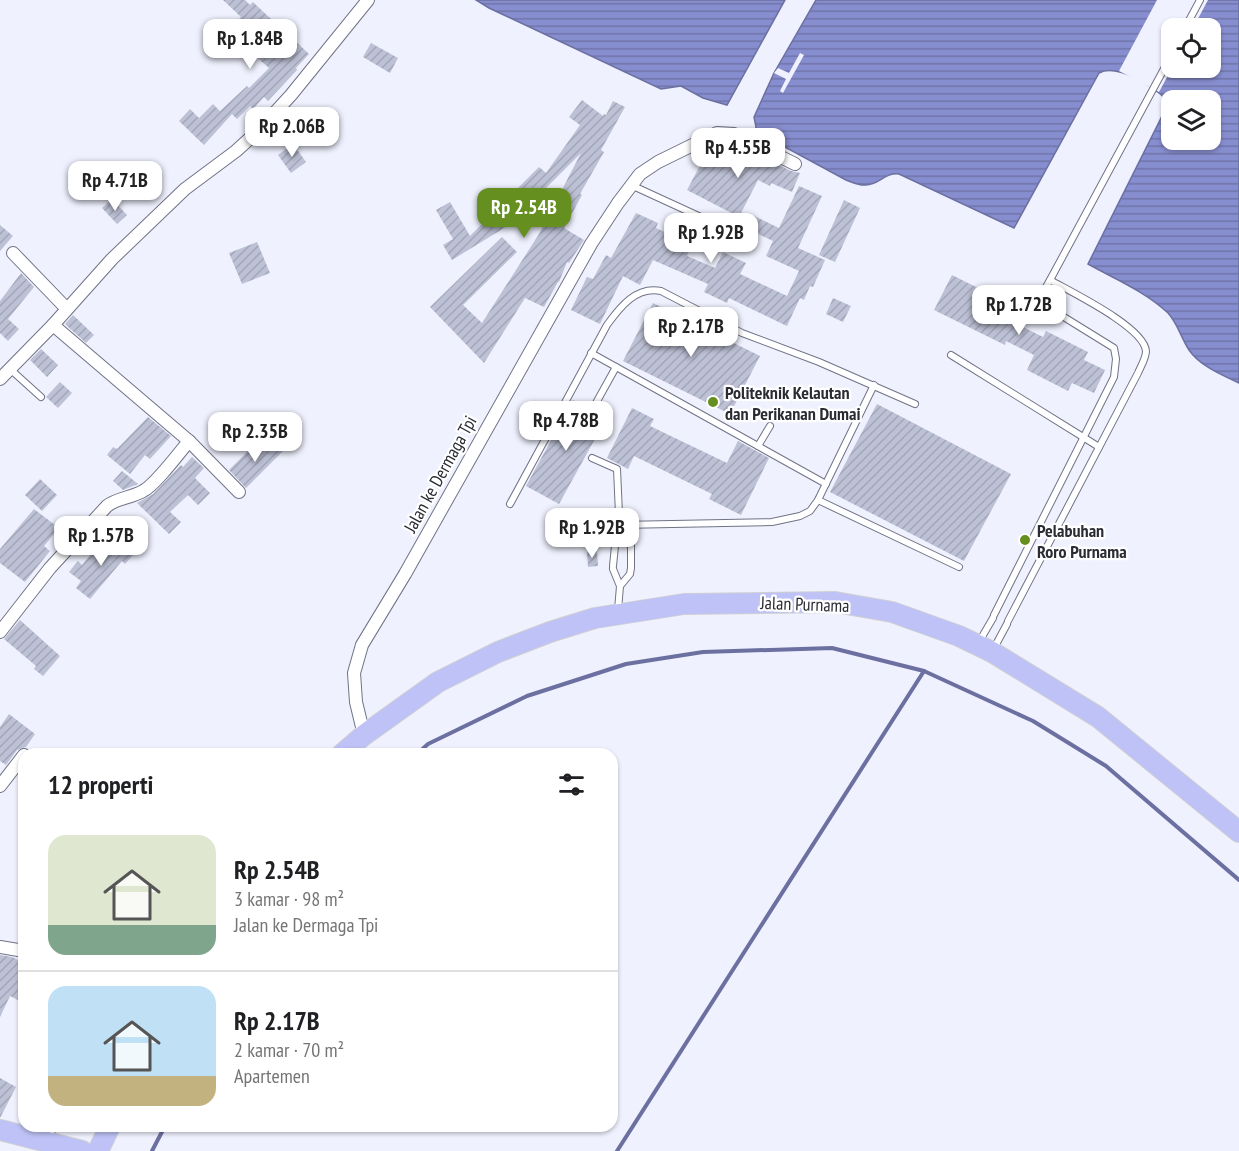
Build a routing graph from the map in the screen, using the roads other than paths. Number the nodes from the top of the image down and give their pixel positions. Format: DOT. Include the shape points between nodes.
graph roads {
  1 [pos="368,0"];
  2 [pos="1200,0"];
  3 [pos="1190,18"];
  4 [pos="1161,74"];
  5 [pos="795,164"];
  6 [pos="631,185"];
  7 [pos="742,236"];
  8 [pos="13,253"];
  9 [pos="1050,280"];
  10 [pos="1018,290"];
  11 [pos="1038,301"];
  12 [pos="67,309"];
  13 [pos="53,325"];
  14 [pos="591,353"];
  15 [pos="951,355"];
  16 [pos="616,367"];
  17 [pos="10,369"];
  18 [pos="0,379"];
  19 [pos="874,385"];
  20 [pos="41,397"];
  21 [pos="596,403"];
  22 [pos="915,404"];
  23 [pos="770,426"];
  24 [pos="1083,437"];
  25 [pos="189,441"];
  26 [pos="758,446"];
  27 [pos="1099,447"];
  28 [pos="592,458"];
  29 [pos="826,484"];
  30 [pos="239,492"];
  31 [pos="818,500"];
  32 [pos="510,504"];
  33 [pos="620,525"];
  34 [pos="620,537"];
  35 [pos="959,567"];
  36 [pos="620,586"];
  37 [pos="618,614"];
  38 [pos="0,632"];
  39 [pos="985,649"];
  40 [pos="364,735"];
  41 [pos="349,748"];
  42 [pos="18,762"];
  43 [pos="0,786"];
  44 [pos="1239,832"];
  45 [pos="0,947"];
  46 [pos="18,950"];
  47 [pos="0,1130"];
  48 [pos="18,1132"];
  49 [pos="23,1132"];
  50 [pos="107,1132"];
  51 [pos="46,1134"];
  52 [pos="81,1151"];
  53 [pos="98,1151"];
  1 -- 12 [label="street" via="258,130 185,189"];
  2 -- 3 [label="lane"];
  4 -- 9 [label="lane"];
  5 -- 6 [label="street, Jalan ke Dermaga Tpi" via="734,134 717,133 658,162"];
  6 -- 7 [label="lane"];
  6 -- 40 [label="street, Jalan ke Dermaga Tpi" via="591,244 362,645 354,673"];
  8 -- 12 [label="street"];
  9 -- 11 [label="lane"];
  9 -- 27 [label="lane" via="1125,323 1144,344 1146,353 1138,373"];
  10 -- 11 [label="lane"];
  11 -- 24 [label="lane" via="1114,348 1114,377"];
  12 -- 13 [label="street"];
  13 -- 17 [label="street"];
  13 -- 25 [label="street"];
  14 -- 16 [label="lane"];
  14 -- 19 [label="lane" via="627,300 653,290 742,333"];
  14 -- 32 [label="lane"];
  15 -- 24 [label="lane"];
  16 -- 21 [label="lane"];
  16 -- 26 [label="lane"];
  17 -- 18 [label="street"];
  17 -- 20 [label="lane"];
  19 -- 22 [label="lane"];
  19 -- 29 [label="lane"];
  23 -- 26 [label="lane"];
  24 -- 27 [label="lane"];
  24 -- 39 [label="lane" via="993,617"];
  25 -- 30 [label="street"];
  25 -- 38 [label="street" via="144,491 107,506 50,568"];
  26 -- 29 [label="lane"];
  27 -- 39 [label="lane" via="1007,623"];
  28 -- 33 [label="lane" via="617,469"];
  29 -- 31 [label="lane"];
  31 -- 33 [label="lane" via="800,516 771,522"];
  31 -- 35 [label="lane"];
  33 -- 34 [label="lane"];
  34 -- 36 [label="lane" via="613,568"];
  34 -- 36 [label="lane" via="630,546 631,567"];
  36 -- 37 [label="lane"];
  37 -- 39 [label="main road, Jalan Purnama" via="684,604 835,602 892,612"];
  37 -- 40 [label="main road, Jalan Purnama" via="550,632 498,652 438,682"];
  39 -- 44 [label="main road, Jalan Purnama" via="1098,717"];
  40 -- 41 [label="main road, Jalan Purnama"];
  42 -- 43 [label="street"];
  45 -- 46 [label="street"];
  47 -- 48 [label="main road"];
  49 -- 51 [label="main road"];
  50 -- 53 [label="main road"];
  51 -- 52 [label="main road"];
}
